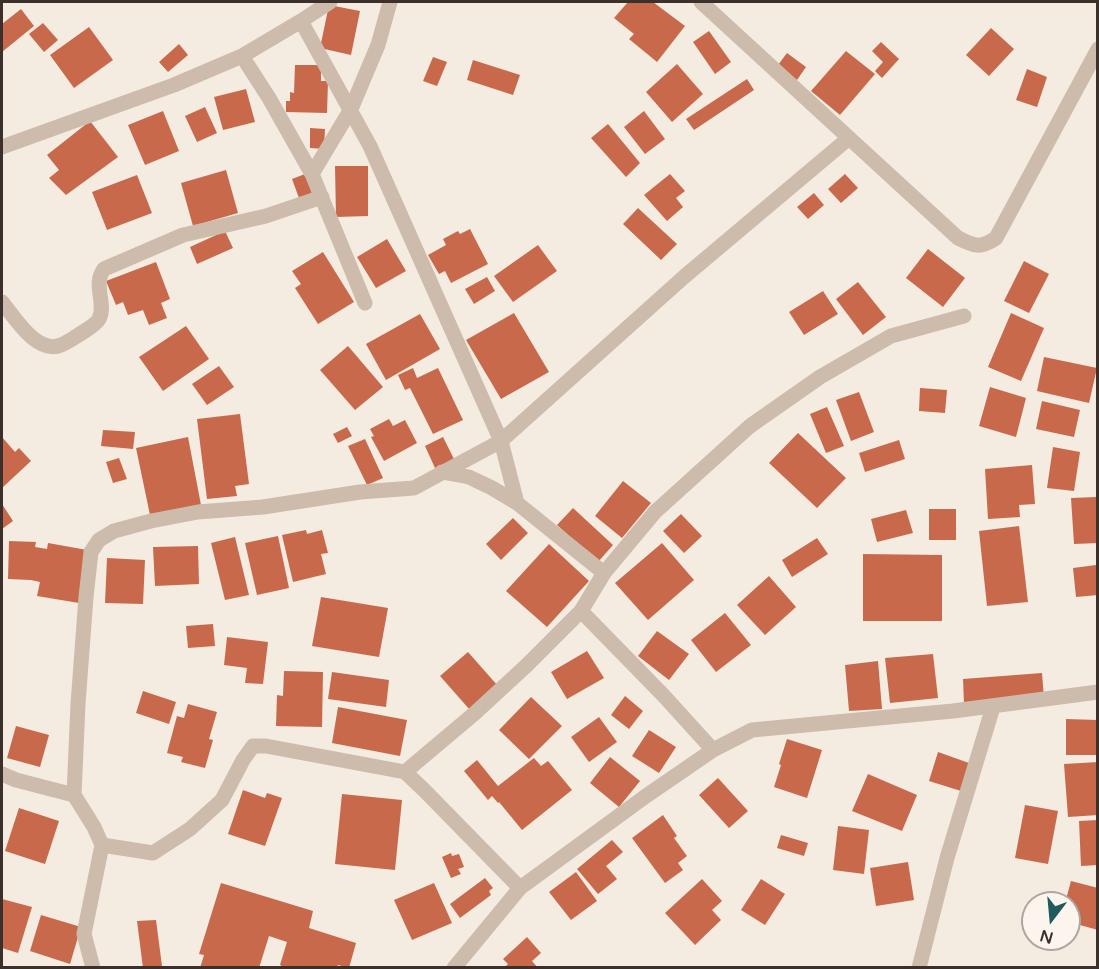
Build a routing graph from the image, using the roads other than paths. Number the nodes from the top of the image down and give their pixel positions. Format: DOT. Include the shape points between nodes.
graph roads {
  1 [pos="330,2"];
  2 [pos="390,2"];
  3 [pos="701,2"];
  4 [pos="302,21"];
  5 [pos="1098,49"];
  6 [pos="242,56"];
  7 [pos="351,109"];
  8 [pos="849,138"];
  9 [pos="2,147"];
  10 [pos="312,174"];
  11 [pos="322,197"];
  12 [pos="2,302"];
  13 [pos="365,303"];
  14 [pos="964,316"];
  15 [pos="501,441"];
  16 [pos="442,472"];
  17 [pos="517,503"];
  18 [pos="604,573"];
  19 [pos="581,611"];
  20 [pos="1098,692"];
  21 [pos="993,707"];
  22 [pos="713,750"];
  23 [pos="405,772"];
  24 [pos="2,774"];
  25 [pos="74,795"];
  26 [pos="102,845"];
  27 [pos="520,888"];
  28 [pos="93,968"];
  29 [pos="454,968"];
  30 [pos="919,968"];
  1 -- 4 [label="street"];
  2 -- 7 [label="street" via="378,45"];
  3 -- 8 [label="street"];
  4 -- 6 [label="street"];
  4 -- 7 [label="street"];
  5 -- 8 [label="street" via="996,238 985,246 958,238"];
  6 -- 9 [label="street" via="174,85"];
  6 -- 10 [label="street"];
  7 -- 10 [label="street"];
  7 -- 15 [label="street"];
  8 -- 15 [label="street" via="685,276"];
  10 -- 11 [label="street"];
  11 -- 12 [label="street" via="266,216 183,235 104,269 98,283 99,318 59,346 35,342"];
  11 -- 13 [label="street"];
  14 -- 18 [label="street" via="891,336 820,377 750,426 655,512"];
  15 -- 16 [label="street"];
  15 -- 17 [label="street"];
  16 -- 17 [label="street" via="469,477"];
  16 -- 25 [label="street" via="414,488 198,512 114,531 99,540 91,552 87,586"];
  17 -- 18 [label="street"];
  18 -- 19 [label="street"];
  19 -- 22 [label="street"];
  19 -- 23 [label="street" via="483,705"];
  20 -- 21 [label="street"];
  21 -- 22 [label="street" via="752,730"];
  21 -- 30 [label="street" via="947,858"];
  22 -- 27 [label="street"];
  23 -- 26 [label="street" via="253,746 222,800 190,829 153,854"];
  23 -- 27 [label="street"];
  24 -- 25 [label="street"];
  25 -- 26 [label="street"];
  26 -- 28 [label="street" via="84,934"];
  27 -- 29 [label="street"];
}
